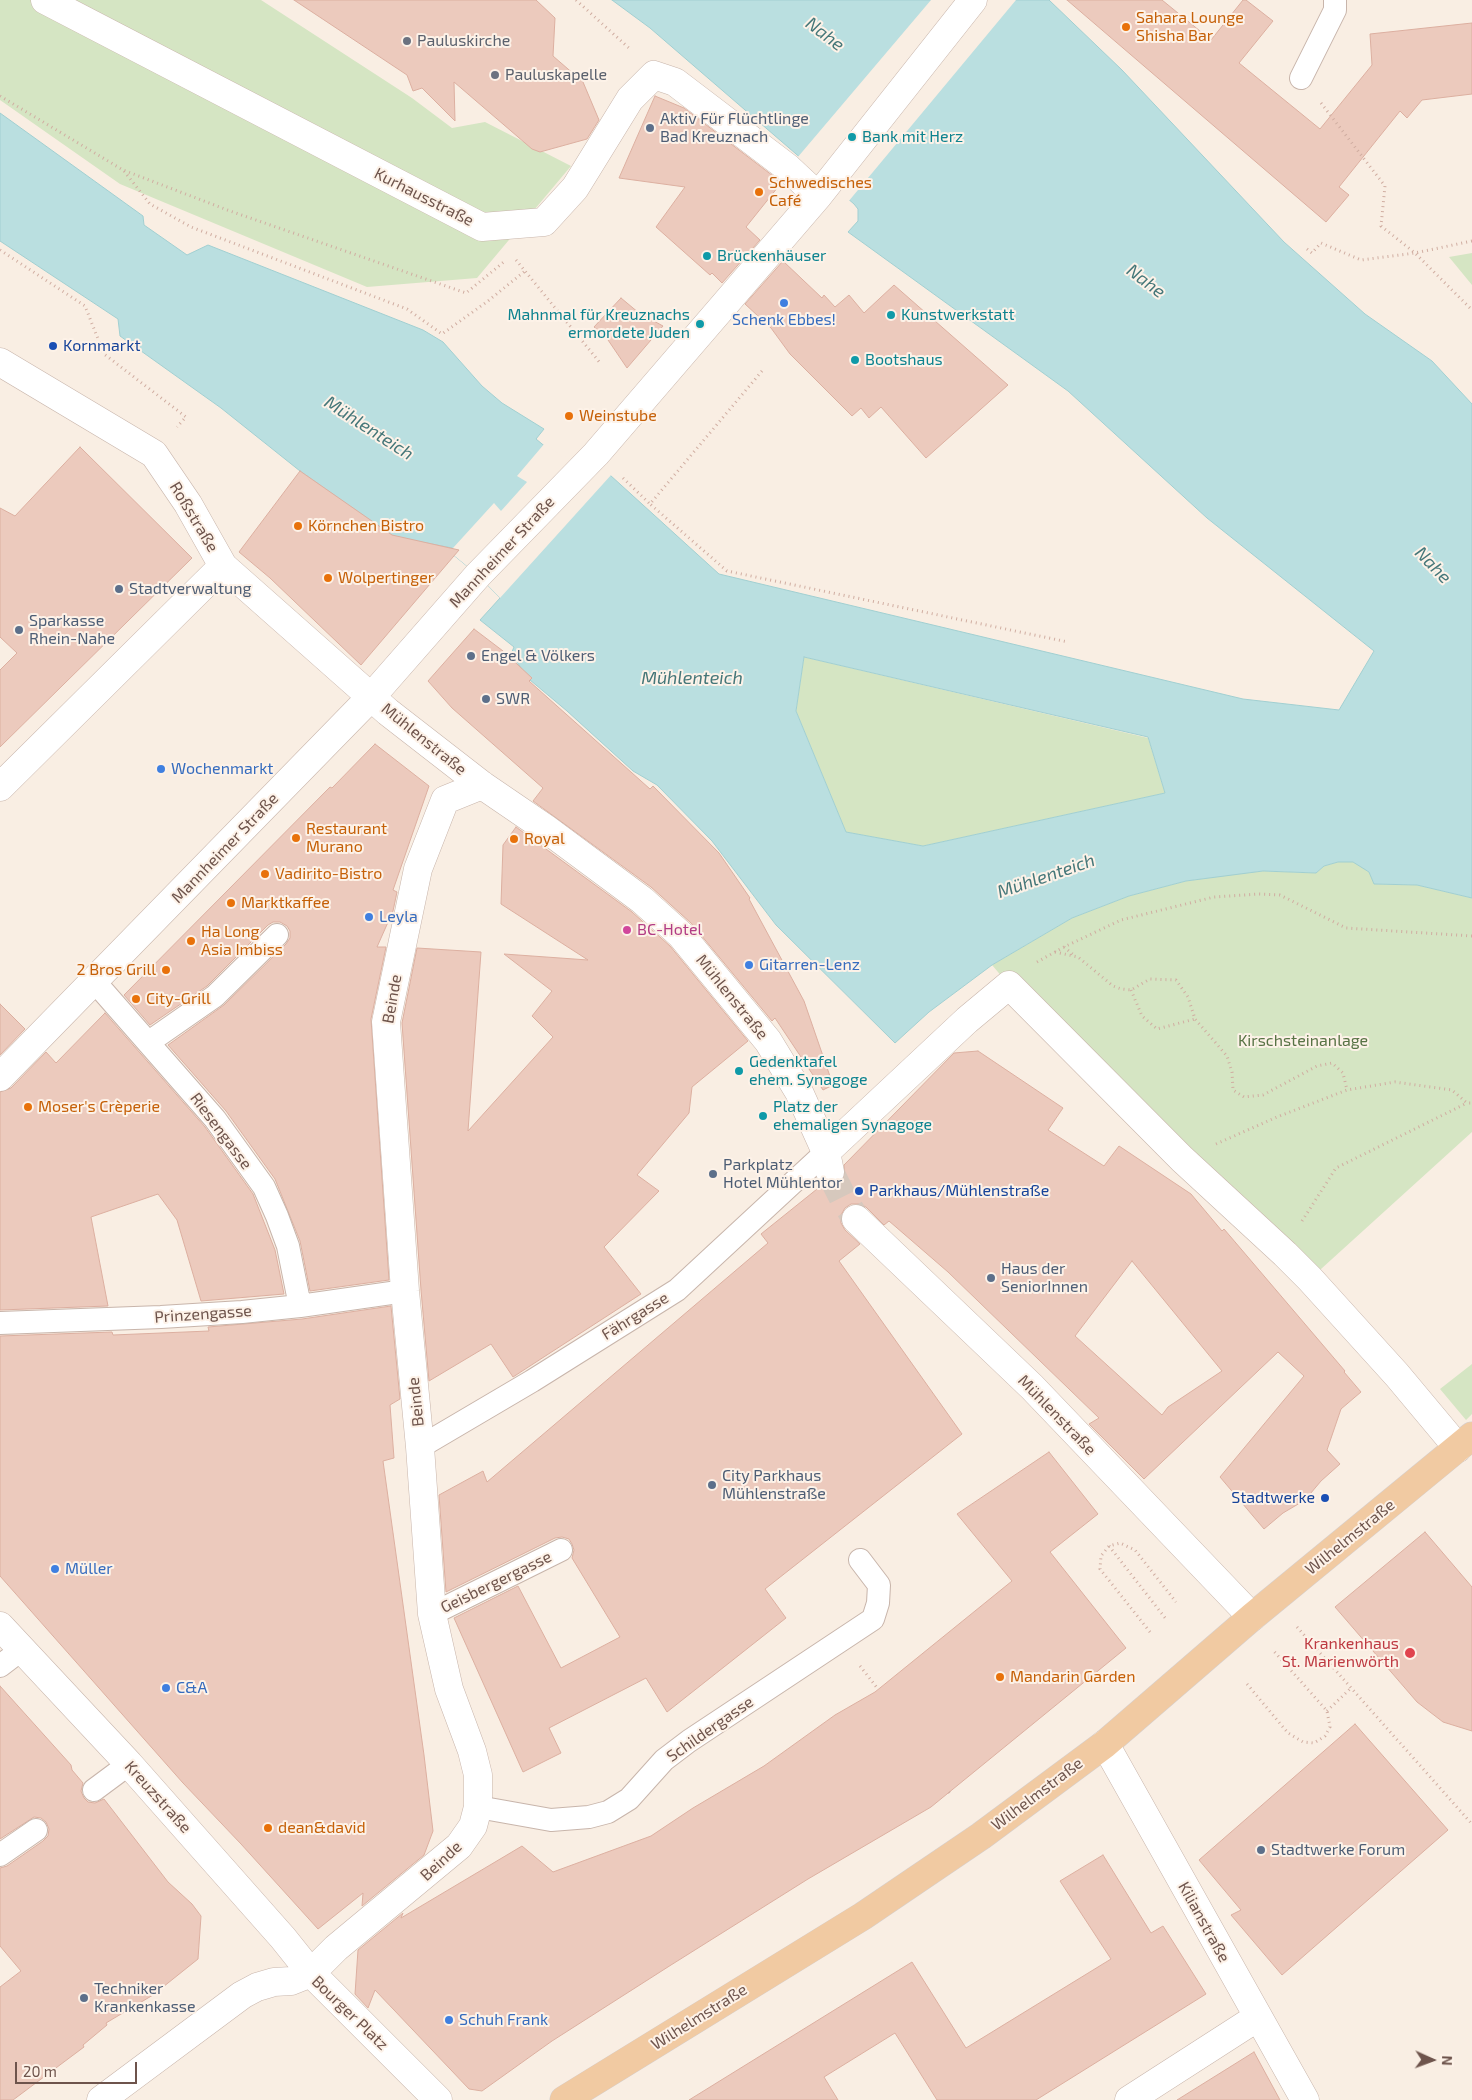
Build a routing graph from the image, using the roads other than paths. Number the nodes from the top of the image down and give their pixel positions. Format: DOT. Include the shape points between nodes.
graph roads {
  1 [pos="45,0"];
  2 [pos="973,0"];
  3 [pos="1335,0"];
  4 [pos="1301,78"];
  5 [pos="818,196"];
  6 [pos="0,362"];
  7 [pos="223,566"];
  8 [pos="372,696"];
  9 [pos="482,785"];
  10 [pos="0,787"];
  11 [pos="277,935"];
  12 [pos="95,982"];
  13 [pos="149,1042"];
  14 [pos="0,1078"];
  15 [pos="828,1162"];
  16 [pos="856,1219"];
  17 [pos="405,1291"];
  18 [pos="300,1306"];
  19 [pos="0,1323"];
  20 [pos="1465,1442"];
  21 [pos="420,1447"];
  22 [pos="561,1550"];
  23 [pos="860,1560"];
  24 [pos="432,1614"];
  25 [pos="1252,1617"];
  26 [pos="0,1626"];
  27 [pos="11,1658"];
  28 [pos="1104,1744"];
  29 [pos="129,1764"];
  30 [pos="94,1790"];
  31 [pos="478,1807"];
  32 [pos="36,1830"];
  33 [pos="0,1854"];
  34 [pos="311,1973"];
  35 [pos="1258,2018"];
  36 [pos="101,2100"];
  37 [pos="438,2100"];
  38 [pos="564,2100"];
  39 [pos="1129,2100"];
  40 [pos="1305,2100"];
  1 -- 5 [label="street, Kurhausstraße" via="482,227 544,222 575,188 630,100 654,75 675,82 788,168"];
  2 -- 5 [label="street, Mannheimer Straße"];
  3 -- 4 [label="lane" via="1334,10"];
  5 -- 8 [label="street, Mannheimer Straße" via="596,454 478,575"];
  6 -- 7 [label="street, Roßstraße" via="154,454 188,504"];
  7 -- 8 [label="street, Roßstraße"];
  7 -- 10 [label="street"];
  8 -- 9 [label="street, Mühlenstraße"];
  8 -- 12 [label="street, Mannheimer Straße"];
  9 -- 15 [label="street, Mühlenstraße" via="642,900 681,935 768,1041 799,1092"];
  9 -- 17 [label="street, Beinde" via="445,800 418,869 386,1022"];
  11 -- 13 [label="lane" via="215,996"];
  12 -- 13 [label="lane, Riesengasse"];
  12 -- 14 [label="street, Mannheimer Straße"];
  13 -- 18 [label="lane, Riesengasse" via="215,1119 264,1187 288,1246"];
  15 -- 20 [label="street" via="966,1020 1009,985 1182,1159 1285,1254 1397,1375"];
  15 -- 21 [label="lane, Fährgasse" via="677,1290 532,1382"];
  16 -- 25 [label="street, Mühlenstraße" via="1032,1388"];
  17 -- 18 [label="lane, Prinzengasse"];
  17 -- 21 [label="street, Beinde"];
  18 -- 19 [label="lane, Prinzengasse" via="161,1317"];
  20 -- 25 [label="main road, Wilhelmstraße"];
  21 -- 24 [label="street, Beinde"];
  22 -- 24 [label="lane, Geisbergergasse"];
  23 -- 31 [label="lane, Schildergasse" via="879,1585 873,1619 689,1741 664,1760 629,1799 608,1812 551,1820"];
  24 -- 31 [label="street, Beinde" via="449,1689 478,1775"];
  25 -- 28 [label="main road, Wilhelmstraße"];
  26 -- 27 [label="street, Kreuzstraße"];
  27 -- 29 [label="street, Kreuzstraße"];
  28 -- 35 [label="street, Kilianstraße"];
  28 -- 38 [label="main road, Wilhelmstraße" via="981,1836 863,1916"];
  29 -- 30 [label="lane"];
  29 -- 34 [label="street, Kreuzstraße"];
  31 -- 34 [label="street, Beinde" via="473,1826 459,1846 336,1948"];
  32 -- 33 [label="lane"];
  34 -- 36 [label="street, Bourger Platz" via="291,1981 257,1987 242,1995"];
  34 -- 37 [label="street, Bourger Platz"];
  35 -- 39 [label="street"];
  35 -- 40 [label="street, Kilianstraße"];
}
